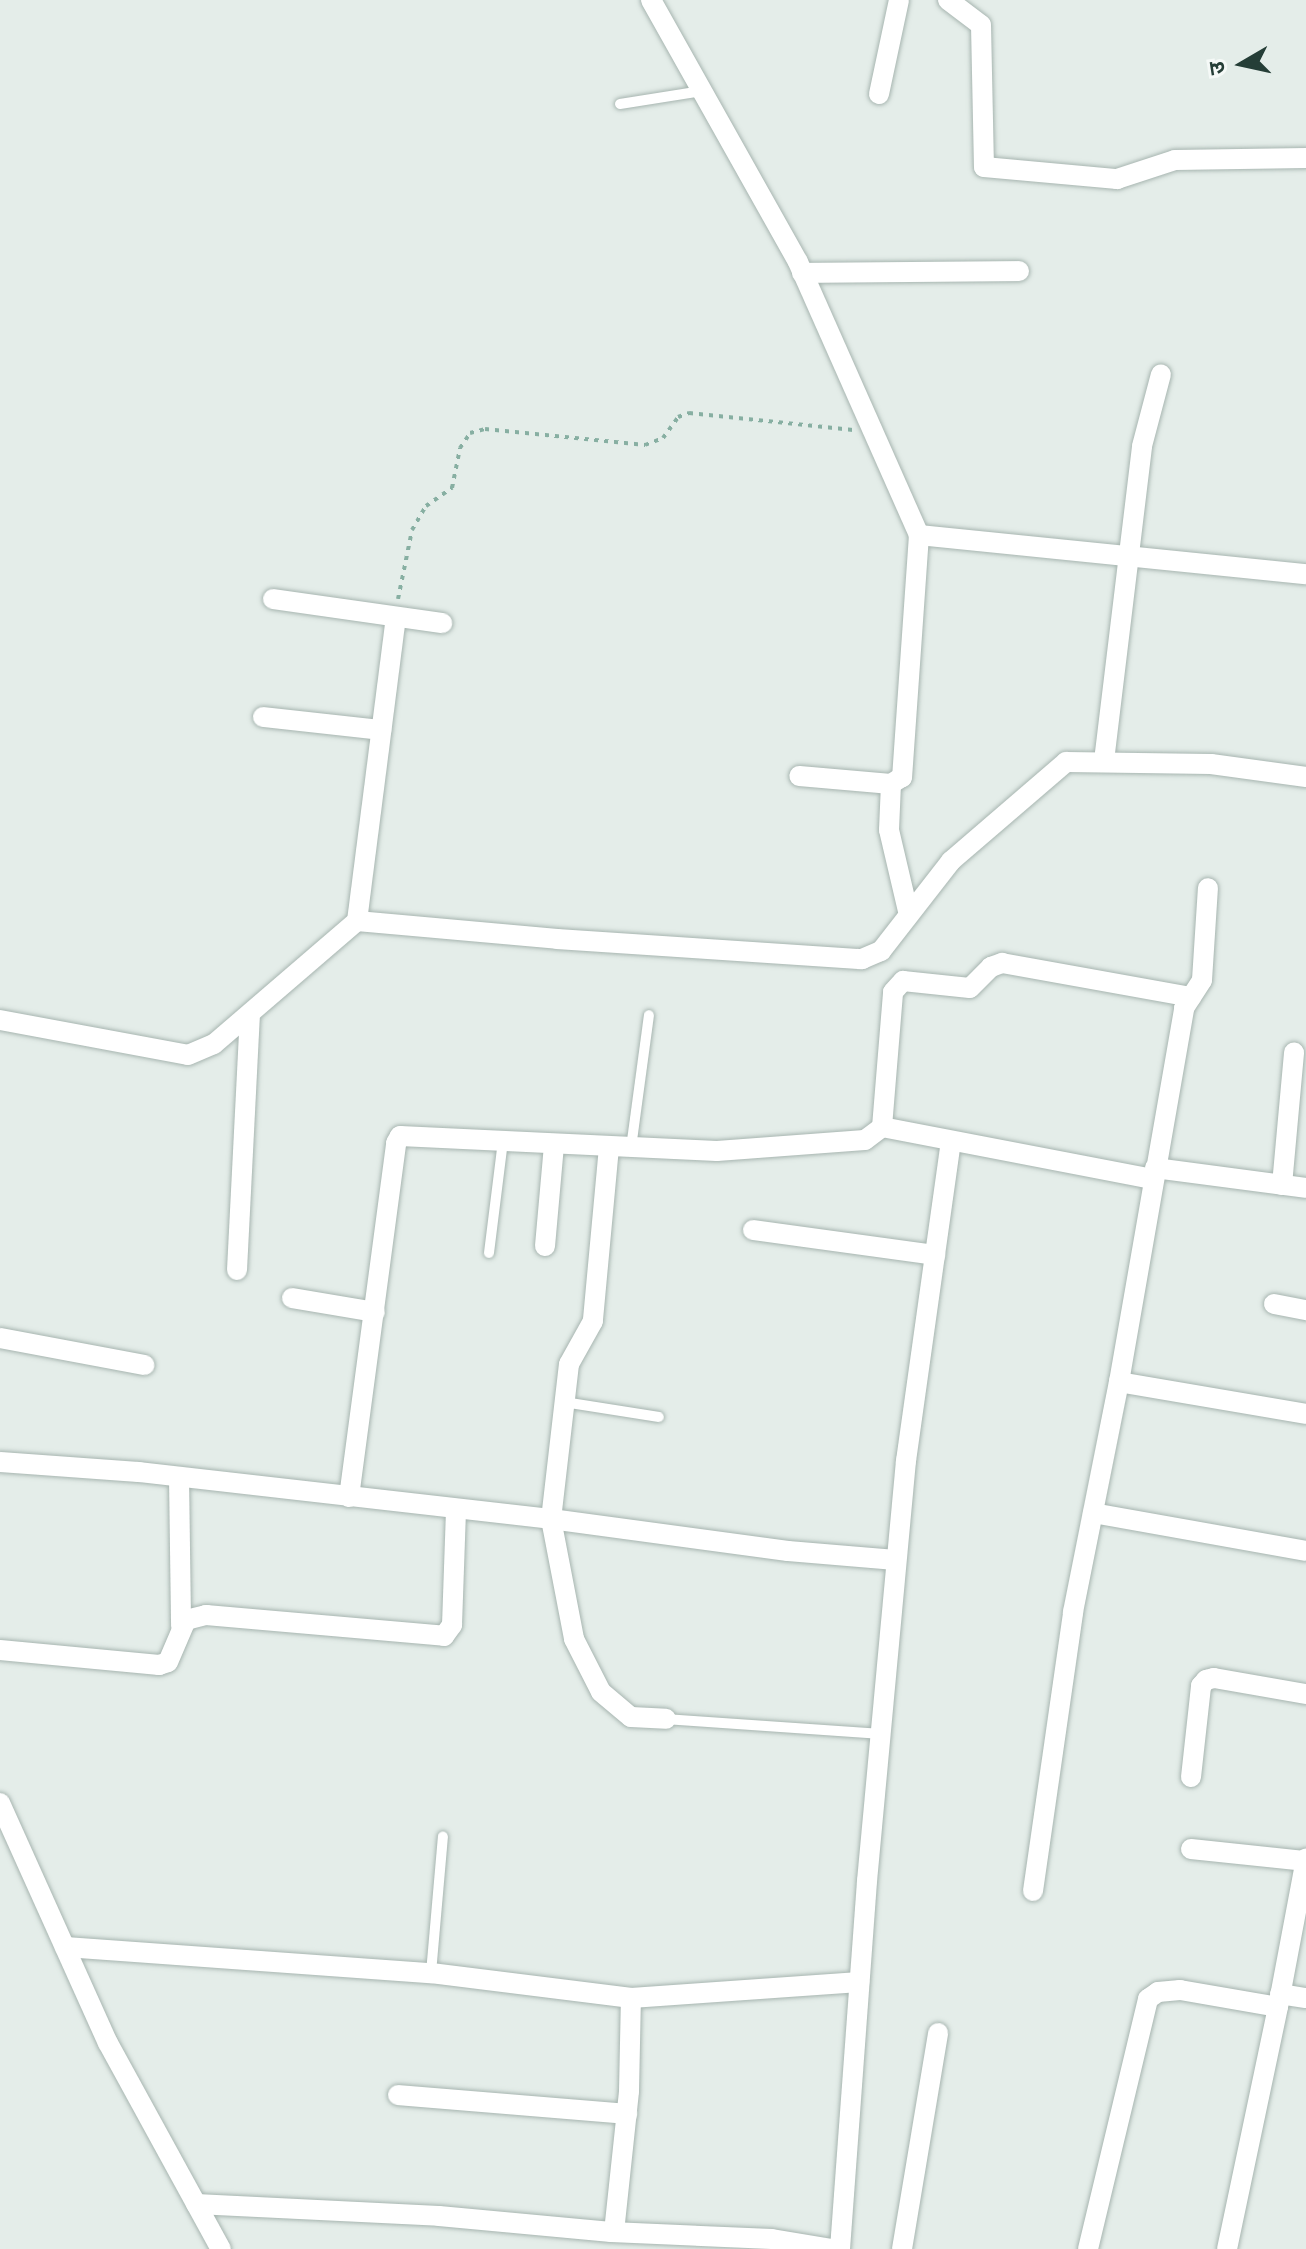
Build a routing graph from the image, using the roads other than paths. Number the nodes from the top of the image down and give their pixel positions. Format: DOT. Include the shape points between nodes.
graph roads {
  1 [pos="675,0"];
  2 [pos="899,0"];
  3 [pos="948,0"];
  4 [pos="654,6"];
  5 [pos="702,91"];
  6 [pos="879,94"];
  7 [pos="620,104"];
  8 [pos="1306,158"];
  9 [pos="1019,271"];
  10 [pos="802,273"];
  11 [pos="1161,374"];
  12 [pos="919,535"];
  13 [pos="1129,557"];
  14 [pos="1306,574"];
  15 [pos="273,599"];
  16 [pos="396,617"];
  17 [pos="442,623"];
  18 [pos="263,717"];
  19 [pos="381,730"];
  20 [pos="1104,761"];
  21 [pos="799,776"];
  22 [pos="1306,777"];
  23 [pos="891,784"];
  24 [pos="1208,888"];
  25 [pos="909,915"];
  26 [pos="357,921"];
  27 [pos="877,954"];
  28 [pos="897,985"];
  29 [pos="1191,997"];
  30 [pos="250,1014"];
  31 [pos="649,1015"];
  32 [pos="0,1020"];
  33 [pos="1294,1053"];
  34 [pos="882,1127"];
  35 [pos="503,1141"];
  36 [pos="951,1141"];
  37 [pos="554,1145"];
  38 [pos="609,1147"];
  39 [pos="631,1148"];
  40 [pos="1154,1174"];
  41 [pos="1282,1185"];
  42 [pos="1306,1188"];
  43 [pos="753,1230"];
  44 [pos="545,1246"];
  45 [pos="489,1253"];
  46 [pos="935,1255"];
  47 [pos="237,1270"];
  48 [pos="292,1298"];
  49 [pos="1274,1304"];
  50 [pos="1306,1310"];
  51 [pos="375,1312"];
  52 [pos="0,1338"];
  53 [pos="144,1365"];
  54 [pos="1119,1382"];
  55 [pos="564,1402"];
  56 [pos="1306,1414"];
  57 [pos="659,1417"];
  58 [pos="0,1462"];
  59 [pos="179,1477"];
  60 [pos="349,1497"];
  61 [pos="456,1509"];
  62 [pos="1093,1513"];
  63 [pos="551,1519"];
  64 [pos="1306,1551"];
  65 [pos="896,1560"];
  66 [pos="181,1626"];
  67 [pos="0,1650"];
  68 [pos="1306,1694"];
  69 [pos="666,1719"];
  70 [pos="880,1734"];
  71 [pos="1191,1777"];
  72 [pos="0,1803"];
  73 [pos="443,1837"];
  74 [pos="1191,1849"];
  75 [pos="1306,1860"];
  76 [pos="1033,1891"];
  77 [pos="65,1947"];
  78 [pos="431,1973"];
  79 [pos="859,1982"];
  80 [pos="631,1998"];
  81 [pos="1306,1998"];
  82 [pos="1279,2001"];
  83 [pos="938,2033"];
  84 [pos="398,2095"];
  85 [pos="627,2114"];
  86 [pos="196,2204"];
  87 [pos="611,2238"];
  88 [pos="683,2242"];
  89 [pos="221,2249"];
  90 [pos="832,2249"];
  91 [pos="840,2249"];
  92 [pos="902,2249"];
  93 [pos="1088,2249"];
  94 [pos="1227,2249"];
  1 -- 4 [label="street"];
  2 -- 6 [label="street"];
  3 -- 8 [label="street" via="981,25 984,167 1117,179 1175,160"];
  4 -- 5 [label="street"];
  5 -- 7 [label="lane"];
  5 -- 10 [label="street"];
  9 -- 10 [label="street"];
  10 -- 12 [label="street"];
  11 -- 13 [label="street" via="1142,446"];
  12 -- 13 [label="street"];
  12 -- 23 [label="street" via="902,777"];
  13 -- 14 [label="street"];
  13 -- 20 [label="street"];
  15 -- 16 [label="street"];
  16 -- 17 [label="street"];
  16 -- 19 [label="street"];
  18 -- 19 [label="street"];
  19 -- 26 [label="street"];
  20 -- 22 [label="street" via="1211,764"];
  20 -- 25 [label="street" via="1066,762 1055,768 951,861"];
  21 -- 23 [label="street"];
  23 -- 25 [label="street" via="889,830"];
  24 -- 29 [label="street" via="1202,980"];
  25 -- 27 [label="street"];
  26 -- 27 [label="street" via="862,959"];
  26 -- 30 [label="street"];
  27 -- 28 [label="street"];
  28 -- 29 [label="street" via="903,981 970,988 1002,963"];
  28 -- 34 [label="street"];
  29 -- 40 [label="street" via="1184,1008"];
  30 -- 32 [label="street" via="214,1044 188,1055"];
  30 -- 47 [label="street"];
  31 -- 39 [label="lane"];
  33 -- 41 [label="street"];
  34 -- 36 [label="street"];
  34 -- 39 [label="street" via="865,1140 717,1151"];
  35 -- 37 [label="street"];
  35 -- 45 [label="lane"];
  35 -- 51 [label="street" via="400,1136"];
  36 -- 40 [label="street"];
  36 -- 46 [label="street"];
  37 -- 38 [label="street"];
  37 -- 44 [label="street"];
  38 -- 39 [label="street"];
  38 -- 55 [label="street" via="593,1321 570,1358"];
  40 -- 41 [label="street"];
  40 -- 54 [label="street"];
  41 -- 42 [label="street"];
  43 -- 46 [label="street"];
  46 -- 65 [label="street"];
  48 -- 51 [label="street"];
  49 -- 50 [label="street"];
  51 -- 60 [label="street"];
  52 -- 53 [label="street"];
  54 -- 56 [label="street"];
  54 -- 62 [label="street"];
  55 -- 57 [label="lane"];
  55 -- 63 [label="street"];
  58 -- 59 [label="street"];
  59 -- 60 [label="street"];
  59 -- 66 [label="street"];
  60 -- 61 [label="street"];
  61 -- 63 [label="street"];
  61 -- 66 [label="street" via="452,1625 444,1636 206,1615 193,1616"];
  62 -- 64 [label="street"];
  62 -- 76 [label="street" via="1073,1612"];
  63 -- 65 [label="street"];
  63 -- 69 [label="street" via="574,1639 601,1692 631,1717"];
  65 -- 70 [label="street"];
  66 -- 67 [label="street" via="172,1655 159,1665"];
  68 -- 71 [label="street" via="1206,1680 1201,1686"];
  69 -- 70 [label="lane"];
  70 -- 79 [label="street"];
  72 -- 77 [label="street"];
  73 -- 78 [label="lane"];
  74 -- 75 [label="street"];
  75 -- 82 [label="street"];
  77 -- 78 [label="street"];
  77 -- 86 [label="street" via="108,2043"];
  78 -- 80 [label="street"];
  79 -- 80 [label="street"];
  79 -- 91 [label="street"];
  80 -- 85 [label="street"];
  81 -- 82 [label="street"];
  82 -- 93 [label="street" via="1180,1990 1158,1992 1148,1999"];
  82 -- 94 [label="street"];
  83 -- 92 [label="street"];
  84 -- 85 [label="street"];
  85 -- 87 [label="street"];
  86 -- 87 [label="street" via="439,2216"];
  86 -- 89 [label="street"];
  87 -- 88 [label="street"];
  88 -- 90 [label="street" via="772,2239"];
}
